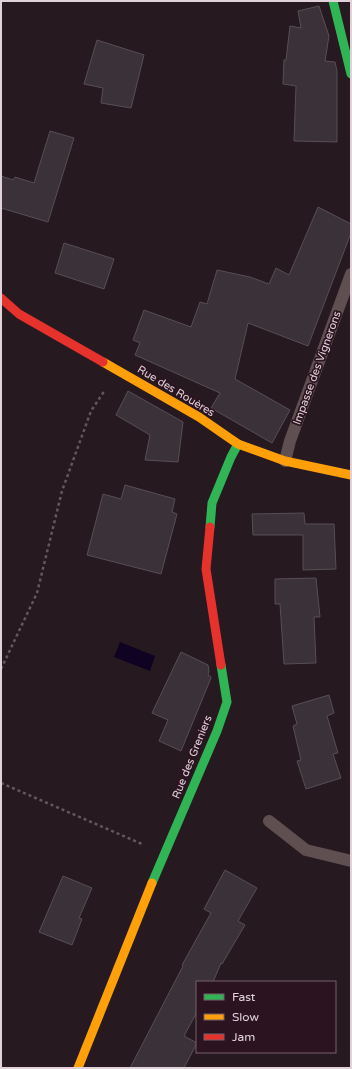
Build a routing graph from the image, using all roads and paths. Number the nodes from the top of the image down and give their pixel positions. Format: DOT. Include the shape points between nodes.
graph roads {
  1 [pos="333,1"];
  2 [pos="351,74"];
  3 [pos="351,274"];
  4 [pos="1,298"];
  5 [pos="118,371"];
  6 [pos="238,444"];
  7 [pos="285,461"];
  8 [pos="351,476"];
  9 [pos="1,669"];
  10 [pos="1,783"];
  11 [pos="270,821"];
  12 [pos="164,854"];
  13 [pos="351,861"];
  14 [pos="78,1068"];
  1 -- 2 [label="street"];
  3 -- 7 [label="lane, Impasse des Vignerons"];
  4 -- 5 [label="street, Rue des Rouères" via="19,314"];
  5 -- 6 [label="street, Rue des Rouères" via="199,417"];
  5 -- 9 [label="path" via="91,411 62,491 37,593"];
  6 -- 7 [label="street, Rue des Rouères"];
  6 -- 12 [label="street, Rue des Greniers" via="212,503 206,569 227,702"];
  7 -- 8 [label="street, Rue des Rouères"];
  10 -- 12 [label="path"];
  11 -- 13 [label="lane" via="306,850"];
  12 -- 14 [label="street, Rue des Greniers"];
}
